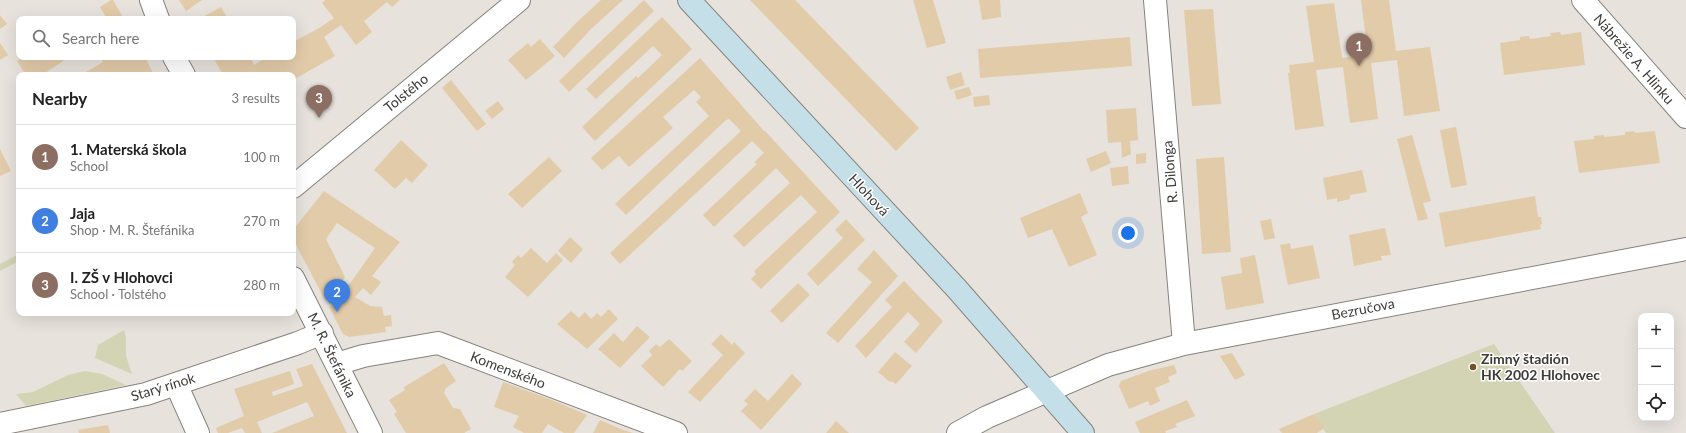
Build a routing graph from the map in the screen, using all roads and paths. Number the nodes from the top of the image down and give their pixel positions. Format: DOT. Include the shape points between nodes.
graph roads {
  1 [pos="151,0"];
  2 [pos="519,0"];
  3 [pos="689,0"];
  4 [pos="1155,0"];
  5 [pos="1583,0"];
  6 [pos="157,16"];
  7 [pos="176,60"];
  8 [pos="182,72"];
  9 [pos="1686,117"];
  10 [pos="296,185"];
  11 [pos="1686,249"];
  12 [pos="296,284"];
  13 [pos="322,333"];
  14 [pos="1184,344"];
  15 [pos="337,364"];
  16 [pos="176,384"];
  17 [pos="1046,392"];
  18 [pos="0,424"];
  19 [pos="198,433"];
  20 [pos="371,433"];
  21 [pos="676,433"];
  22 [pos="958,433"];
  23 [pos="1083,433"];
  1 -- 6 [label="street"];
  2 -- 10 [label="street, Tolstého"];
  3 -- 17 [label="main road, Hlohová" via="957,289"];
  4 -- 14 [label="street, R. Dilonga"];
  5 -- 9 [label="street, Nábrežie A. Hlinku"];
  7 -- 8 [label="street"];
  11 -- 14 [label="street, Bezručova"];
  12 -- 13 [label="street, M. R. Štefánika"];
  13 -- 15 [label="street, M. R. Štefánika"];
  13 -- 16 [label="street, Starý rínok"];
  14 -- 17 [label="street, Bezručova" via="1108,365"];
  15 -- 20 [label="street, M. R. Štefánika"];
  15 -- 21 [label="street, Komenského" via="364,356 438,344"];
  16 -- 18 [label="street, Starý rínok" via="146,394"];
  16 -- 19 [label="street"];
  17 -- 22 [label="street, Bezručova" via="987,417"];
  17 -- 23 [label="main road, Hlohová"];
}
